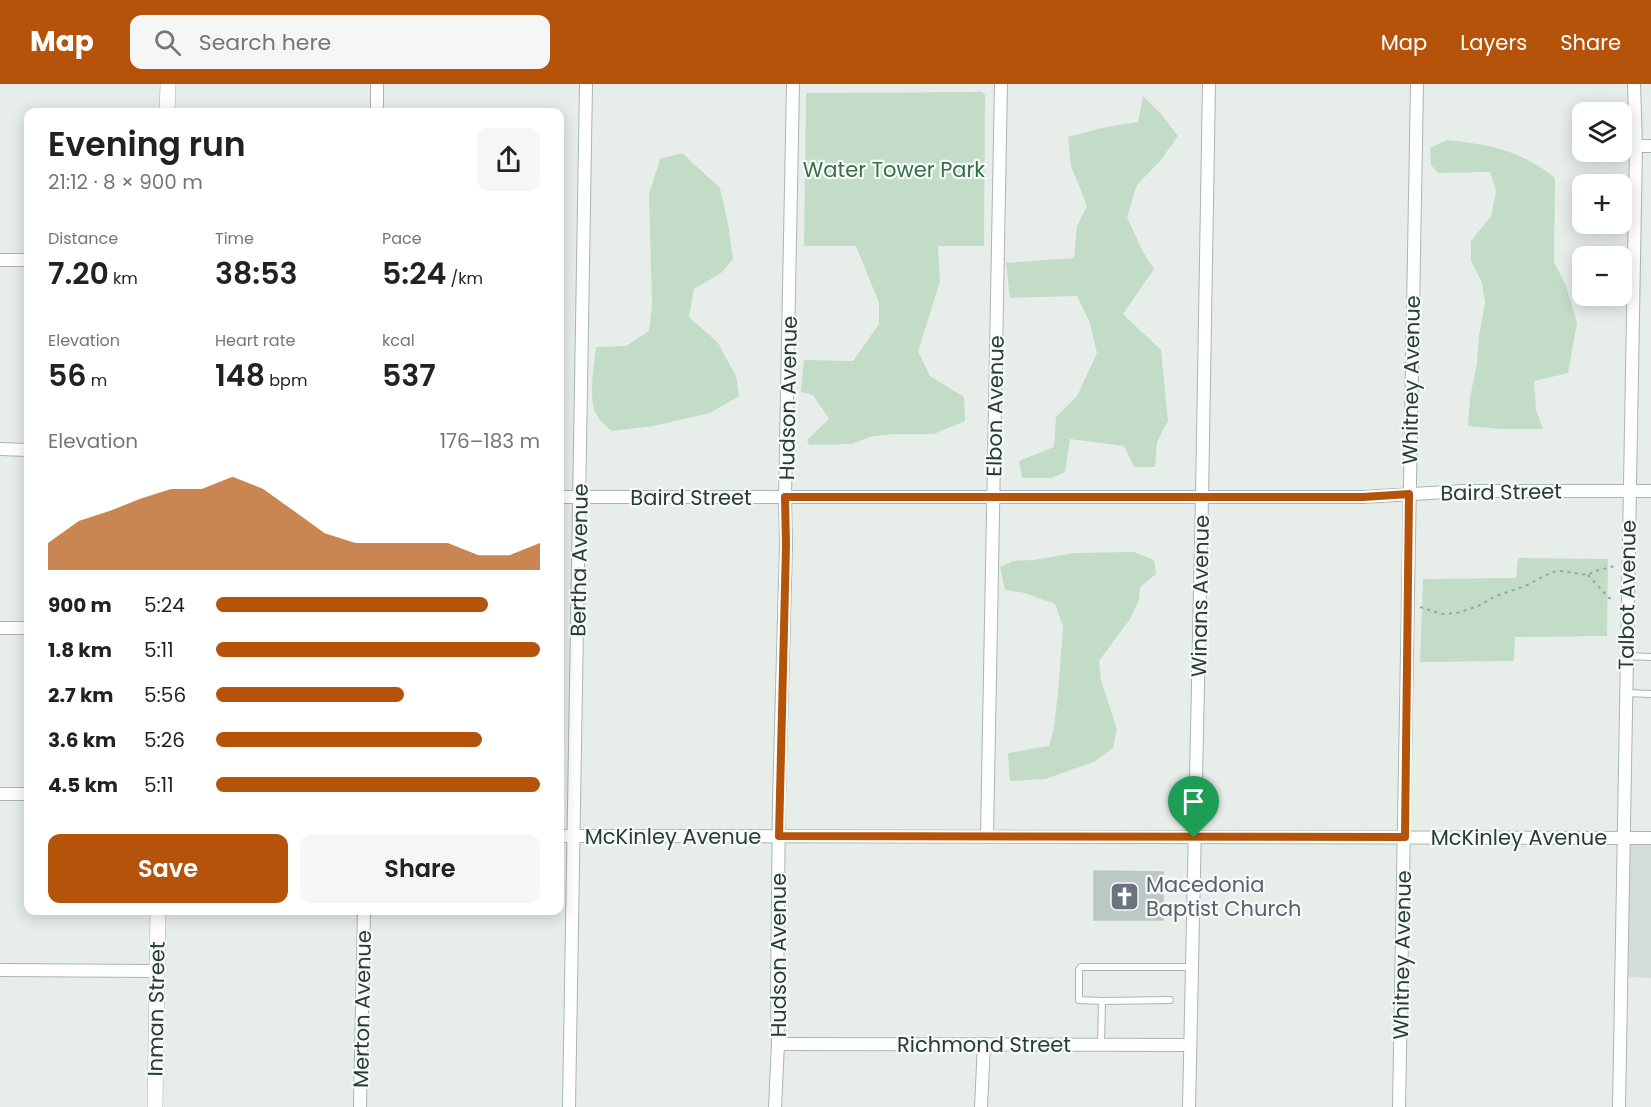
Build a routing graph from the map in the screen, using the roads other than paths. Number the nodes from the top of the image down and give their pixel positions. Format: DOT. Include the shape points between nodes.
graph roads {
  1 [pos="168,84"];
  2 [pos="377,84"];
  3 [pos="586,84"];
  4 [pos="793,84"];
  5 [pos="1001,84"];
  6 [pos="1209,84"];
  7 [pos="1417,84"];
  8 [pos="1635,84"];
  9 [pos="168,108"];
  10 [pos="376,108"];
  11 [pos="1636,146"];
  12 [pos="1651,146"];
  13 [pos="0,260"];
  14 [pos="24,260"];
  15 [pos="0,449"];
  16 [pos="24,450"];
  17 [pos="1629,490"];
  18 [pos="1651,491"];
  19 [pos="1409,494"];
  20 [pos="785,497"];
  21 [pos="1202,497"];
  22 [pos="564,498"];
  23 [pos="580,498"];
  24 [pos="993,498"];
  25 [pos="0,628"];
  26 [pos="24,628"];
  27 [pos="1626,656"];
  28 [pos="1651,657"];
  29 [pos="1626,693"];
  30 [pos="1651,694"];
  31 [pos="0,794"];
  32 [pos="24,794"];
  33 [pos="574,836"];
  34 [pos="779,836"];
  35 [pos="987,836"];
  36 [pos="564,837"];
  37 [pos="1405,837"];
  38 [pos="1194,838"];
  39 [pos="1623,838"];
  40 [pos="1651,838"];
  41 [pos="158,915"];
  42 [pos="364,915"];
  43 [pos="1192,967"];
  44 [pos="0,970"];
  45 [pos="157,971"];
  46 [pos="1170,1000"];
  47 [pos="1102,1001"];
  48 [pos="778,1044"];
  49 [pos="984,1044"];
  50 [pos="1101,1045"];
  51 [pos="1190,1045"];
  52 [pos="155,1107"];
  53 [pos="360,1107"];
  54 [pos="569,1107"];
  55 [pos="775,1107"];
  56 [pos="981,1107"];
  57 [pos="1190,1107"];
  58 [pos="1399,1107"];
  59 [pos="1619,1107"];
  1 -- 9 [label="street"];
  2 -- 10 [label="street"];
  3 -- 23 [label="street, Bertha Avenue"];
  4 -- 20 [label="street, Hudson Avenue"];
  5 -- 24 [label="street, Elbon Avenue"];
  6 -- 21 [label="street, Winans Avenue"];
  7 -- 19 [label="street, Whitney Avenue"];
  8 -- 11 [label="street, Talbot Avenue"];
  11 -- 12 [label="street"];
  11 -- 17 [label="street, Talbot Avenue"];
  13 -- 14 [label="street"];
  15 -- 16 [label="street"];
  17 -- 18 [label="street, Baird Street"];
  17 -- 19 [label="street, Baird Street"];
  17 -- 27 [label="street, Talbot Avenue"];
  19 -- 21 [label="street, Baird Street"];
  19 -- 37 [label="street, Whitney Avenue"];
  20 -- 23 [label="street, Baird Street"];
  20 -- 24 [label="street, Baird Street"];
  20 -- 34 [label="street, Hudson Avenue"];
  21 -- 24 [label="street, Baird Street"];
  21 -- 38 [label="street, Winans Avenue"];
  22 -- 23 [label="street, Baird Street"];
  23 -- 33 [label="street, Bertha Avenue"];
  24 -- 35 [label="street, Elbon Avenue"];
  25 -- 26 [label="street"];
  27 -- 28 [label="lane"];
  27 -- 29 [label="street, Talbot Avenue"];
  29 -- 30 [label="lane"];
  29 -- 39 [label="street, Talbot Avenue"];
  31 -- 32 [label="street"];
  33 -- 34 [label="street, McKinley Avenue"];
  33 -- 36 [label="street, McKinley Avenue"];
  33 -- 54 [label="street, Bertha Avenue"];
  34 -- 35 [label="street, McKinley Avenue"];
  34 -- 48 [label="street, Hudson Avenue"];
  35 -- 38 [label="street, McKinley Avenue"];
  37 -- 38 [label="street, McKinley Avenue"];
  37 -- 39 [label="street, McKinley Avenue"];
  37 -- 58 [label="street, Whitney Avenue"];
  38 -- 43 [label="street, Winans Avenue"];
  39 -- 40 [label="street, McKinley Avenue"];
  39 -- 59 [label="street, Talbot Avenue"];
  41 -- 45 [label="street, Inman Street"];
  42 -- 53 [label="street, Merton Avenue"];
  43 -- 47 [label="lane" via="1081,967 1079,1000"];
  43 -- 51 [label="street, Winans Avenue"];
  44 -- 45 [label="street"];
  45 -- 52 [label="street, Inman Street"];
  46 -- 47 [label="lane"];
  47 -- 50 [label="lane"];
  48 -- 49 [label="street, Richmond Street"];
  48 -- 55 [label="street, Hudson Avenue"];
  49 -- 50 [label="street, Richmond Street"];
  49 -- 56 [label="street"];
  50 -- 51 [label="street, Richmond Street"];
  51 -- 57 [label="street, Winans Avenue"];
}
